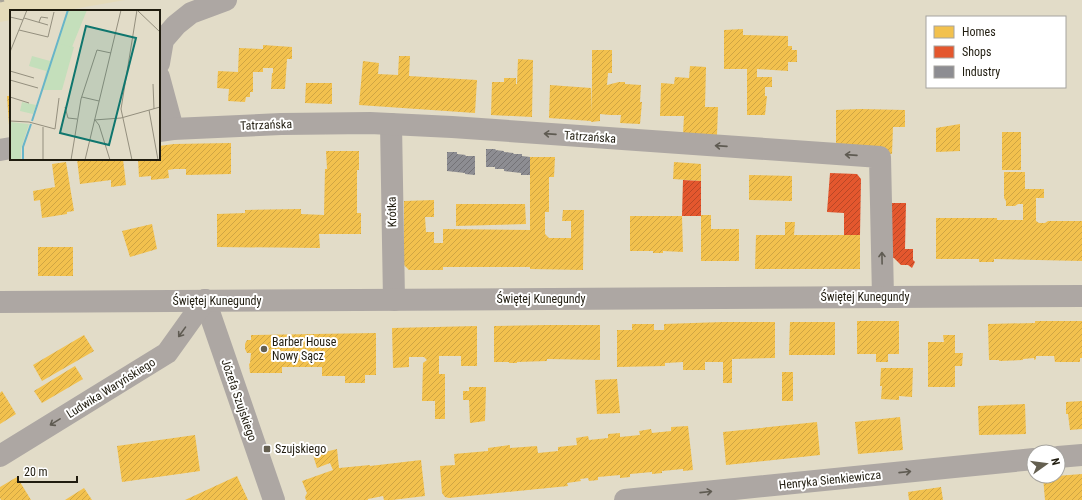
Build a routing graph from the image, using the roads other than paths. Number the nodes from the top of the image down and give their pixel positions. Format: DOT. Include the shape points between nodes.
graph roads {
  1 [pos="218,2"];
  2 [pos="160,55"];
  3 [pos="160,85"];
  4 [pos="391,124"];
  5 [pos="166,130"];
  6 [pos="10,148"];
  7 [pos="0,150"];
  8 [pos="1082,296"];
  9 [pos="882,297"];
  10 [pos="205,300"];
  11 [pos="394,300"];
  12 [pos="0,302"];
  13 [pos="1082,455"];
  14 [pos="0,456"];
  15 [pos="1066,456"];
  16 [pos="1026,461"];
  17 [pos="274,500"];
  18 [pos="625,500"];
  1 -- 2 [label="street" via="190,13 176,24 162,40"];
  3 -- 5 [label="street"];
  4 -- 5 [label="street, Tatrzańska" via="288,124"];
  9 -- 4 [label="street, Tatrzańska, one-way" via="880,157"];
  4 -- 11 [label="street, Krótka"];
  6 -- 7 [label="street"];
  8 -- 9 [label="street, Świętej Kunegundy"];
  9 -- 11 [label="street, Świętej Kunegundy"];
  10 -- 11 [label="street, Świętej Kunegundy"];
  10 -- 12 [label="street, Świętej Kunegundy"];
  10 -- 14 [label="street, Ludwika Waryńskiego, one-way" via="167,353"];
  10 -- 17 [label="street, Józefa Szujskiego"];
  13 -- 15 [label="street"];
  18 -- 16 [label="street, Henryka Sienkiewicza, one-way"];
}
